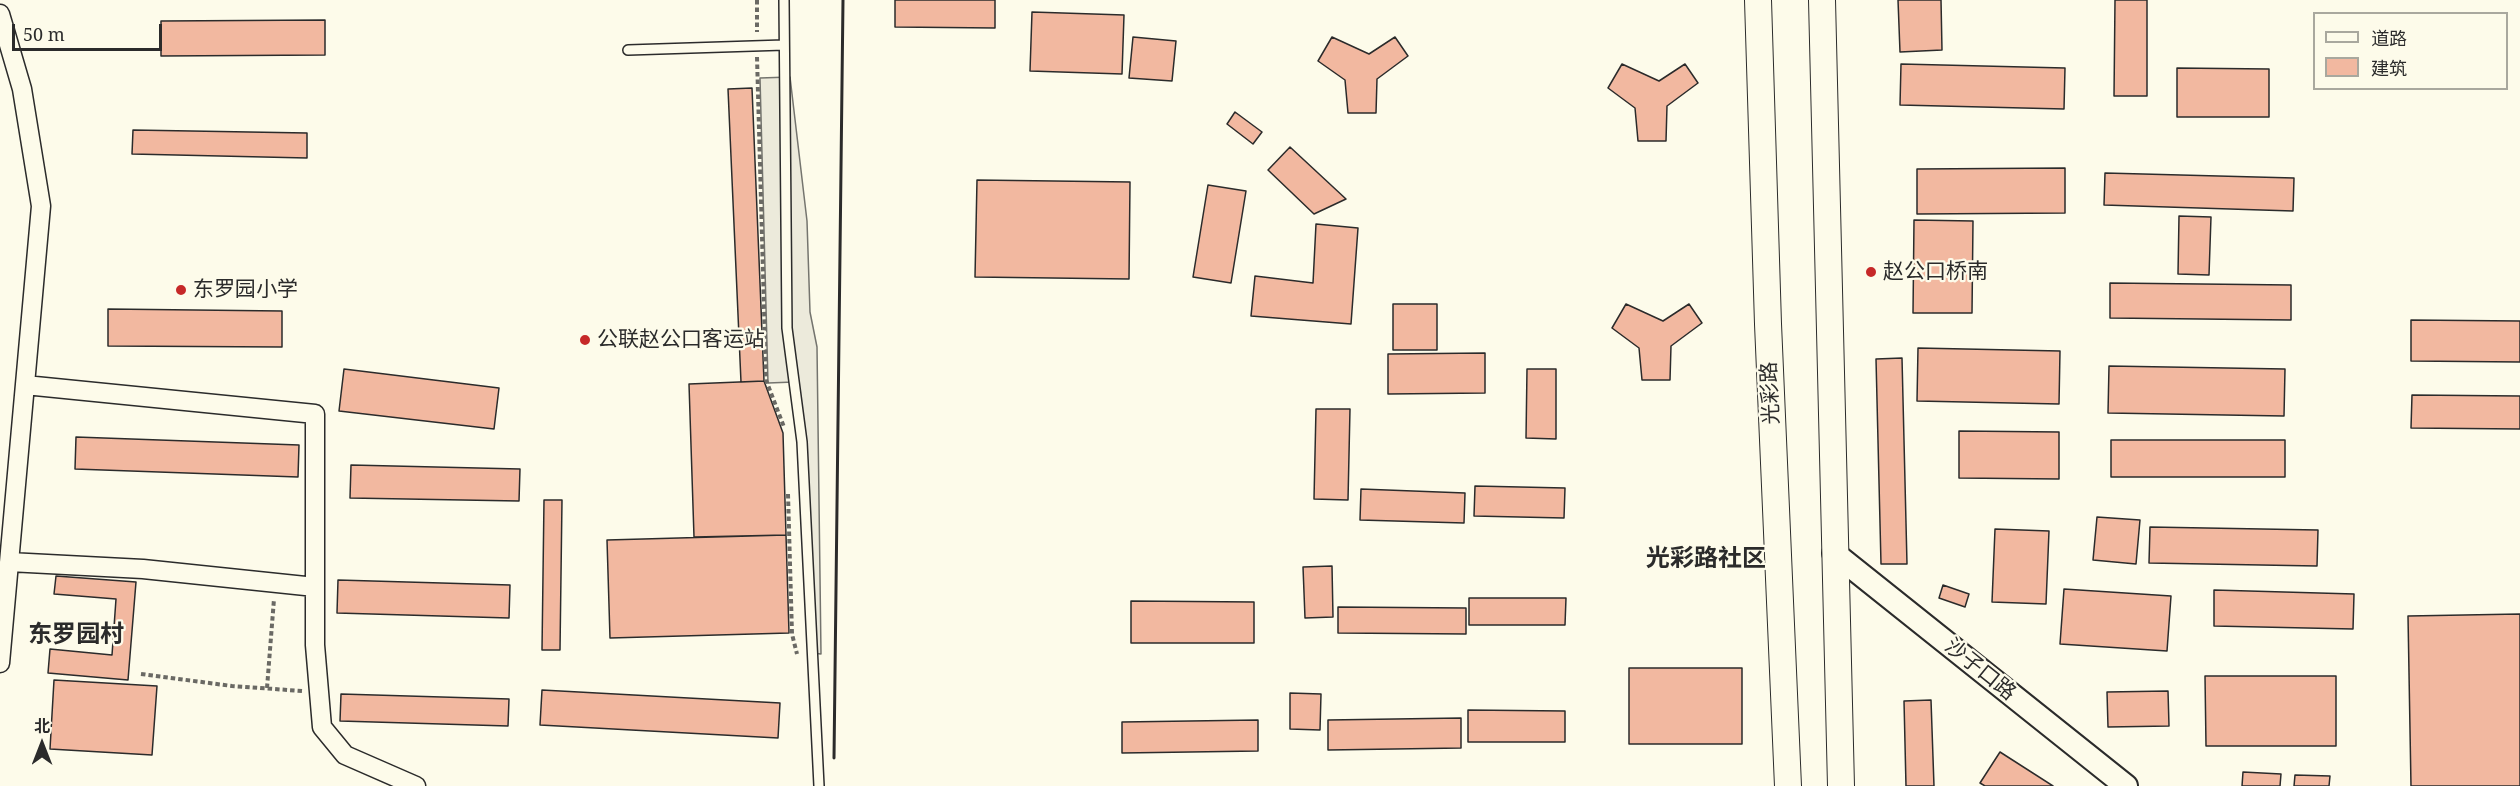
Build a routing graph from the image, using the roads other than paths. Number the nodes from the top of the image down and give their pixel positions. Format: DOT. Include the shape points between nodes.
graph roads {
  1 [pos="784,0"];
  2 [pos="1758,0"];
  3 [pos="1822,0"];
  4 [pos="0,14"];
  5 [pos="784,45"];
  6 [pos="628,50"];
  7 [pos="25,385"];
  8 [pos="1834,554"];
  9 [pos="9,562"];
  10 [pos="315,587"];
  11 [pos="0,663"];
  12 [pos="416,786"];
  13 [pos="819,786"];
  14 [pos="1788,786"];
  15 [pos="1841,786"];
  16 [pos="2126,786"];
  1 -- 5 [label="lane"];
  2 -- 14 [label="main road, 光彩路"];
  3 -- 8 [label="main road"];
  4 -- 7 [label="street" via="22,89 41,206"];
  5 -- 6 [label="lane"];
  5 -- 13 [label="lane" via="787,328 802,442"];
  7 -- 9 [label="street"];
  7 -- 10 [label="street" via="315,414"];
  8 -- 15 [label="main road"];
  8 -- 16 [label="street, 沙子口路"];
  9 -- 10 [label="street" via="143,569"];
  9 -- 11 [label="street"];
  10 -- 12 [label="street" via="322,727 345,754"];
}
